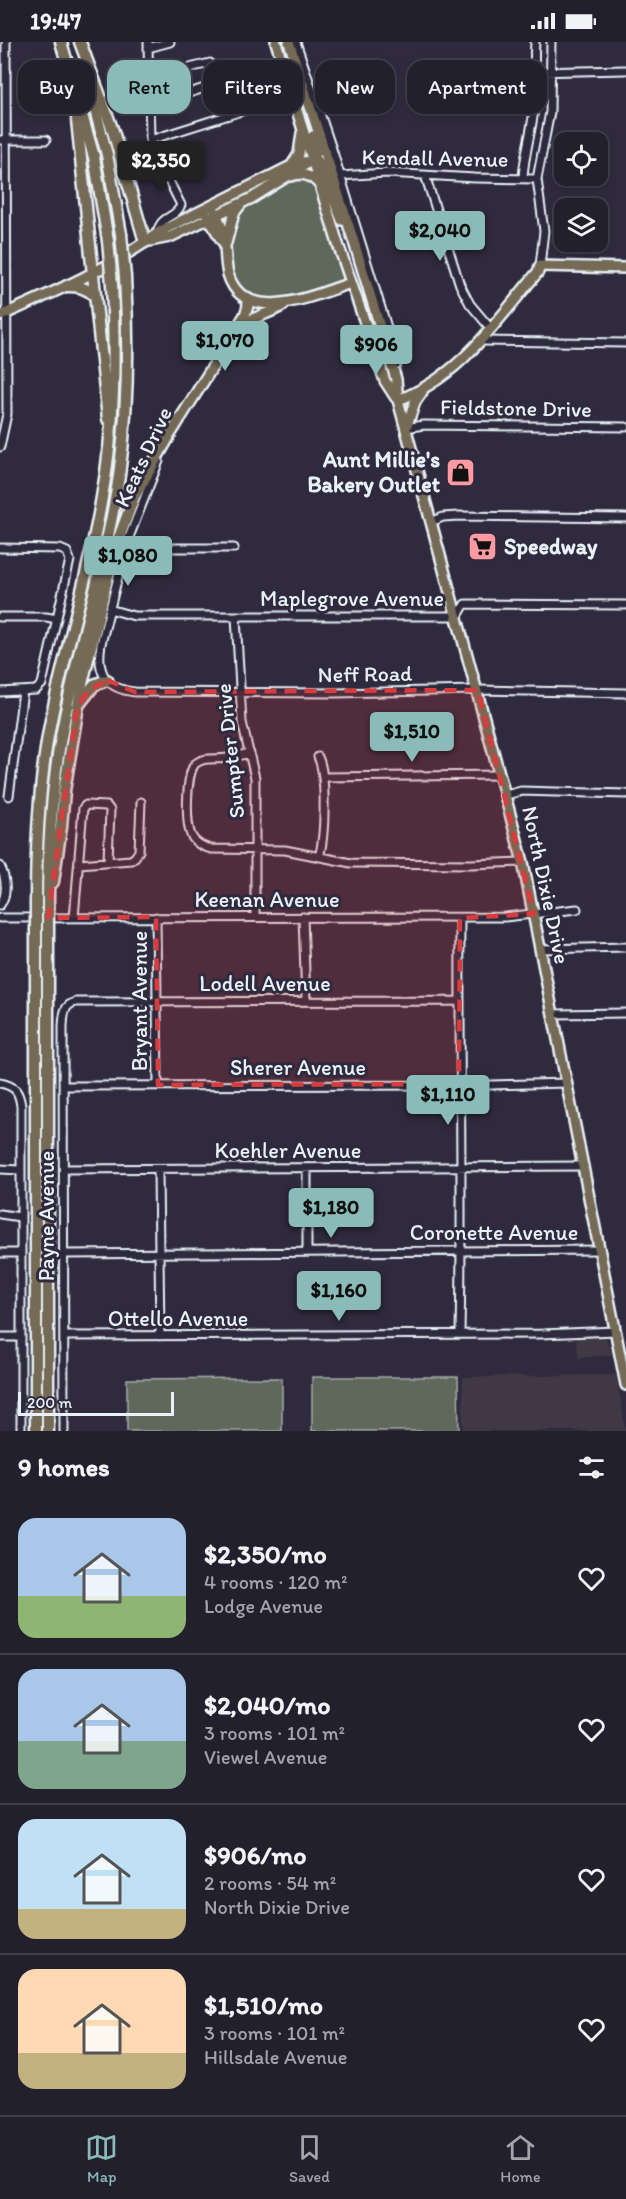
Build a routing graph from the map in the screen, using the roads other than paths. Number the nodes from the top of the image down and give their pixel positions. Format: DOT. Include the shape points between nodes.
graph roads {
  1 [pos="6,42"];
  2 [pos="61,42"];
  3 [pos="74,42"];
  4 [pos="80,42"];
  5 [pos="170,42"];
  6 [pos="276,42"];
  7 [pos="289,42"];
  8 [pos="296,42"];
  9 [pos="535,42"];
  10 [pos="551,42"];
  11 [pos="148,45"];
  12 [pos="66,60"];
  13 [pos="534,60"];
  14 [pos="626,70"];
  15 [pos="547,71"];
  16 [pos="550,71"];
  17 [pos="304,89"];
  18 [pos="77,114"];
  19 [pos="81,114"];
  20 [pos="149,114"];
  21 [pos="234,114"];
  22 [pos="533,114"];
  23 [pos="301,122"];
  24 [pos="3,140"];
  25 [pos="46,140"];
  26 [pos="150,140"];
  27 [pos="312,160"];
  28 [pos="292,165"];
  29 [pos="425,175"];
  30 [pos="337,177"];
  31 [pos="286,178"];
  32 [pos="523,178"];
  33 [pos="537,179"];
  34 [pos="260,182"];
  35 [pos="320,184"];
  36 [pos="243,202"];
  37 [pos="212,215"];
  38 [pos="169,227"];
  39 [pos="332,227"];
  40 [pos="351,233"];
  41 [pos="157,234"];
  42 [pos="145,242"];
  43 [pos="225,249"];
  44 [pos="363,260"];
  45 [pos="540,266"];
  46 [pos="626,268"];
  47 [pos="92,272"];
  48 [pos="351,283"];
  49 [pos="67,286"];
  50 [pos="94,295"];
  51 [pos="247,297"];
  52 [pos="288,303"];
  53 [pos="4,314"];
  54 [pos="237,328"];
  55 [pos="491,329"];
  56 [pos="482,341"];
  57 [pos="626,343"];
  58 [pos="376,353"];
  59 [pos="392,366"];
  60 [pos="428,385"];
  61 [pos="398,400"];
  62 [pos="626,427"];
  63 [pos="406,428"];
  64 [pos="111,431"];
  65 [pos="168,438"];
  66 [pos="0,447"];
  67 [pos="626,518"];
  68 [pos="431,522"];
  69 [pos="126,545"];
  70 [pos="0,548"];
  71 [pos="234,548"];
  72 [pos="626,605"];
  73 [pos="110,609"];
  74 [pos="458,616"];
  75 [pos="0,617"];
  76 [pos="236,617"];
  77 [pos="57,620"];
  78 [pos="107,681"];
  79 [pos="478,690"];
  80 [pos="23,691"];
  81 [pos="0,692"];
  82 [pos="241,692"];
  83 [pos="626,693"];
  84 [pos="77,706"];
  85 [pos="250,753"];
  86 [pos="318,757"];
  87 [pos="501,775"];
  88 [pos="323,777"];
  89 [pos="626,794"];
  90 [pos="506,795"];
  91 [pos="9,796"];
  92 [pos="141,802"];
  93 [pos="256,849"];
  94 [pos="319,857"];
  95 [pos="108,861"];
  96 [pos="523,862"];
  97 [pos="80,864"];
  98 [pos="0,866"];
  99 [pos="0,905"];
  100 [pos="48,905"];
  101 [pos="577,909"];
  102 [pos="534,914"];
  103 [pos="156,917"];
  104 [pos="255,917"];
  105 [pos="303,917"];
  106 [pos="0,918"];
  107 [pos="74,918"];
  108 [pos="460,918"];
  109 [pos="626,947"];
  110 [pos="541,949"];
  111 [pos="156,1001"];
  112 [pos="306,1001"];
  113 [pos="459,1001"];
  114 [pos="70,1004"];
  115 [pos="626,1013"];
  116 [pos="554,1014"];
  117 [pos="0,1083"];
  118 [pos="567,1083"];
  119 [pos="459,1084"];
  120 [pos="158,1085"];
  121 [pos="64,1086"];
  122 [pos="584,1166"];
  123 [pos="462,1167"];
  124 [pos="307,1168"];
  125 [pos="0,1169"];
  126 [pos="64,1169"];
  127 [pos="158,1169"];
  128 [pos="20,1170"];
  129 [pos="0,1214"];
  130 [pos="20,1217"];
  131 [pos="600,1250"];
  132 [pos="307,1251"];
  133 [pos="462,1251"];
  134 [pos="0,1253"];
  135 [pos="20,1253"];
  136 [pos="158,1253"];
  137 [pos="64,1254"];
  138 [pos="616,1331"];
  139 [pos="460,1334"];
  140 [pos="64,1336"];
  141 [pos="160,1336"];
  142 [pos="0,1337"];
  143 [pos="21,1337"];
  144 [pos="626,1386"];
  145 [pos="21,1431"];
  146 [pos="36,1431"];
  147 [pos="48,1431"];
  148 [pos="64,1431"];
  1 -- 24 [label="street"];
  2 -- 12 [label="highway"];
  3 -- 100 [label="highway, bridge" via="101,126 116,202 128,340 123,448 107,542 58,751 50,824"];
  4 -- 42 [label="highway" via="113,131"];
  5 -- 11 [label="street"];
  6 -- 23 [label="main road, North Dixie Drive"];
  7 -- 17 [label="main road, North Dixie Drive"];
  8 -- 30 [label="street"];
  9 -- 13 [label="street"];
  10 -- 16 [label="street"];
  14 -- 16 [label="street"];
  15 -- 16 [label="street"];
  16 -- 33 [label="street" via="550,112"];
  17 -- 27 [label="main road" via="303,103 316,147"];
  17 -- 30 [label="main road, North Dixie Drive"];
  18 -- 47 [label="highway"];
  19 -- 64 [label="highway, bridge" via="94,157 108,240 114,364"];
  20 -- 26 [label="street"];
  21 -- 26 [label="street"];
  22 -- 32 [label="street"];
  23 -- 27 [label="main road, North Dixie Drive"];
  23 -- 28 [label="main road" via="302,144"];
  24 -- 25 [label="street"];
  24 -- 53 [label="street"];
  26 -- 41 [label="street" via="181,205 178,212 162,221"];
  27 -- 28 [label="main road"];
  27 -- 31 [label="main road"];
  27 -- 35 [label="main road, North Dixie Drive"];
  27 -- 40 [label="main road" via="321,166 335,206"];
  28 -- 34 [label="main road"];
  29 -- 30 [label="street, Kendall Avenue"];
  29 -- 32 [label="street, Kendall Avenue"];
  29 -- 55 [label="street" via="460,285"];
  30 -- 40 [label="main road, North Dixie Drive"];
  30 -- 44 [label="street"];
  31 -- 35 [label="main road" via="303,174"];
  31 -- 36 [label="main road"];
  32 -- 33 [label="street, Kendall Avenue"];
  33 -- 45 [label="street" via="544,231"];
  34 -- 37 [label="main road"];
  34 -- 38 [label="main road"];
  35 -- 39 [label="main road, North Dixie Drive"];
  36 -- 37 [label="main road"];
  36 -- 43 [label="main road" via="234,213"];
  37 -- 38 [label="main road"];
  37 -- 42 [label="main road" via="170,237"];
  37 -- 43 [label="main road"];
  38 -- 41 [label="main road"];
  39 -- 44 [label="main road" via="346,258 351,262"];
  39 -- 48 [label="main road, North Dixie Drive"];
  40 -- 44 [label="main road, North Dixie Drive"];
  41 -- 42 [label="main road"];
  42 -- 47 [label="main road"];
  43 -- 51 [label="main road" via="230,280"];
  44 -- 59 [label="main road, North Dixie Drive"];
  45 -- 46 [label="main road"];
  45 -- 55 [label="main road"];
  47 -- 49 [label="main road"];
  47 -- 50 [label="highway"];
  48 -- 52 [label="main road"];
  48 -- 58 [label="main road, North Dixie Drive"];
  49 -- 50 [label="highway" via="87,288"];
  49 -- 53 [label="main road"];
  50 -- 64 [label="highway" via="105,408"];
  51 -- 52 [label="main road" via="266,304"];
  51 -- 54 [label="main road, Keats Drive" via="248,306"];
  52 -- 54 [label="main road"];
  53 -- 66 [label="street" via="7,414"];
  54 -- 65 [label="main road, Keats Drive"];
  55 -- 56 [label="main road"];
  56 -- 57 [label="street"];
  56 -- 60 [label="main road"];
  58 -- 59 [label="main road" via="386,368"];
  58 -- 61 [label="main road, North Dixie Drive" via="385,381"];
  59 -- 61 [label="main road, North Dixie Drive"];
  60 -- 61 [label="main road"];
  60 -- 63 [label="main road" via="415,402"];
  61 -- 63 [label="main road, North Dixie Drive"];
  62 -- 63 [label="street, Fieldstone Drive"];
  63 -- 68 [label="main road, North Dixie Drive"];
  64 -- 146 [label="highway, bridge" via="98,518 50,727 39,813"];
  65 -- 69 [label="street, Keats Drive"];
  65 -- 84 [label="highway" via="134,497 113,555"];
  67 -- 68 [label="street" via="459,516"];
  68 -- 74 [label="main road, North Dixie Drive"];
  69 -- 71 [label="street"];
  69 -- 73 [label="street, Keats Drive"];
  70 -- 77 [label="street" via="60,549 69,554"];
  72 -- 74 [label="street, Maplegrove Avenue" via="465,604"];
  73 -- 76 [label="street, Maplegrove Avenue" via="134,616"];
  73 -- 78 [label="street, Keats Drive" via="100,650"];
  74 -- 76 [label="street, Maplegrove Avenue"];
  74 -- 79 [label="main road, North Dixie Drive"];
  75 -- 77 [label="street" via="46,616"];
  76 -- 82 [label="street, Sumpter Drive"];
  77 -- 80 [label="street" via="42,684 38,689"];
  78 -- 82 [label="street, Neff Road" via="125,691"];
  78 -- 84 [label="highway" via="94,685"];
  79 -- 82 [label="street, Neff Road"];
  79 -- 83 [label="street, Neff Road"];
  79 -- 87 [label="main road, North Dixie Drive"];
  80 -- 81 [label="street"];
  80 -- 91 [label="street"];
  82 -- 85 [label="street, Sumpter Drive" via="242,722"];
  84 -- 100 [label="highway"];
  85 -- 93 [label="street, Sumpter Drive" via="255,778"];
  85 -- 93 [label="street" via="206,759 195,765 189,779 189,823 193,838 207,848"];
  86 -- 88 [label="street"];
  87 -- 88 [label="street"];
  87 -- 90 [label="main road, North Dixie Drive"];
  88 -- 94 [label="street" via="323,842"];
  89 -- 90 [label="street"];
  90 -- 96 [label="main road, North Dixie Drive"];
  92 -- 95 [label="street" via="137,855 131,860"];
  93 -- 94 [label="street"];
  93 -- 104 [label="street, Sumpter Drive"];
  94 -- 96 [label="street" via="351,864"];
  95 -- 97 [label="street"];
  95 -- 97 [label="street" via="110,810 107,806 88,804 83,808"];
  96 -- 102 [label="main road, North Dixie Drive"];
  97 -- 107 [label="street"];
  98 -- 99 [label="street" via="5,878 5,898"];
  100 -- 147 [label="highway, bridge"];
  101 -- 102 [label="street, Keenan Avenue"];
  102 -- 108 [label="street, Keenan Avenue"];
  102 -- 110 [label="main road, North Dixie Drive"];
  103 -- 104 [label="street, Keenan Avenue"];
  103 -- 107 [label="street, Keenan Avenue"];
  103 -- 111 [label="street, Bryant Avenue"];
  104 -- 105 [label="street, Keenan Avenue"];
  105 -- 108 [label="street, Keenan Avenue"];
  105 -- 112 [label="street"];
  106 -- 107 [label="street, Keenan Avenue"];
  108 -- 113 [label="street"];
  109 -- 110 [label="street"];
  110 -- 116 [label="main road, North Dixie Drive"];
  111 -- 112 [label="street, Lodell Avenue"];
  111 -- 114 [label="street, Lodell Avenue"];
  111 -- 120 [label="street, Bryant Avenue"];
  112 -- 113 [label="street, Lodell Avenue"];
  113 -- 119 [label="street"];
  114 -- 121 [label="street, Payne Avenue" via="65,1008 64,1018"];
  115 -- 116 [label="street"];
  116 -- 118 [label="main road, North Dixie Drive"];
  117 -- 128 [label="street" via="15,1088 19,1094"];
  118 -- 119 [label="street, Sherer Avenue"];
  118 -- 122 [label="main road, North Dixie Drive"];
  119 -- 120 [label="street, Sherer Avenue"];
  119 -- 123 [label="street"];
  120 -- 121 [label="street, Sherer Avenue"];
  121 -- 126 [label="street, Payne Avenue"];
  122 -- 123 [label="street, Koehler Avenue"];
  122 -- 131 [label="main road, North Dixie Drive"];
  123 -- 124 [label="street, Koehler Avenue"];
  123 -- 133 [label="street"];
  124 -- 127 [label="street, Koehler Avenue"];
  124 -- 132 [label="street"];
  125 -- 128 [label="street"];
  126 -- 127 [label="street, Koehler Avenue"];
  126 -- 137 [label="street, Payne Avenue"];
  127 -- 136 [label="street"];
  128 -- 130 [label="street"];
  129 -- 130 [label="street"];
  130 -- 135 [label="street"];
  131 -- 133 [label="street, Coronette Avenue"];
  131 -- 138 [label="main road, North Dixie Drive"];
  132 -- 133 [label="street, Coronette Avenue"];
  132 -- 136 [label="street, Coronette Avenue"];
  133 -- 139 [label="street"];
  134 -- 135 [label="street"];
  135 -- 143 [label="street"];
  136 -- 137 [label="street, Coronette Avenue"];
  136 -- 141 [label="street"];
  137 -- 140 [label="street, Payne Avenue"];
  138 -- 139 [label="street, Ottello Avenue"];
  138 -- 144 [label="main road, North Dixie Drive"];
  139 -- 141 [label="street, Ottello Avenue"];
  140 -- 141 [label="street, Ottello Avenue"];
  140 -- 148 [label="street, Payne Avenue"];
  142 -- 143 [label="street"];
  143 -- 145 [label="street"];
}
